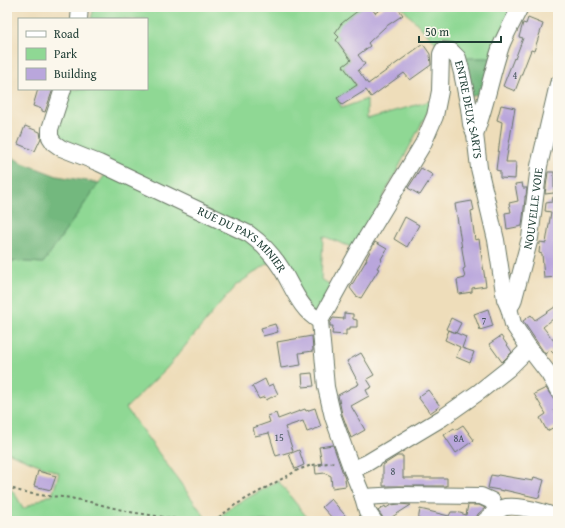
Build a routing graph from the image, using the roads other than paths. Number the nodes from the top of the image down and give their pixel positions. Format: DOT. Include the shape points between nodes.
graph roads {
  1 [pos="80,7"];
  2 [pos="520,7"];
  3 [pos="79,18"];
  4 [pos="558,84"];
  5 [pos="63,90"];
  6 [pos="475,134"];
  7 [pos="509,308"];
  8 [pos="320,321"];
  9 [pos="529,348"];
  10 [pos="558,390"];
  11 [pos="350,465"];
  12 [pos="364,497"];
  13 [pos="491,517"];
  14 [pos="558,518"];
  15 [pos="374,521"];
  1 -- 3 [label="street"];
  2 -- 6 [label="street" via="501,45"];
  4 -- 7 [label="street, NOUVELLE VOIE" via="539,166 530,238 513,302"];
  5 -- 8 [label="street, RUE DU PAYS MINIER" via="50,129 50,137 54,143 249,234 274,257 302,305"];
  6 -- 7 [label="street, ENTRE DEUX SARTS" via="505,299"];
  6 -- 8 [label="street, ENTRE DEUX SARTS" via="458,58 451,51 443,50 435,116 423,144"];
  7 -- 9 [label="street, ENTRE DEUX SARTS" via="513,324"];
  8 -- 11 [label="street" via="326,387 333,417"];
  9 -- 10 [label="street, ENTRE DEUX SARTS"];
  9 -- 11 [label="street" via="508,369 442,418 367,463"];
  11 -- 12 [label="street"];
  12 -- 13 [label="street" via="480,496 492,501"];
  12 -- 15 [label="street" via="367,511"];
  13 -- 14 [label="street" via="505,507 525,507"];
}
